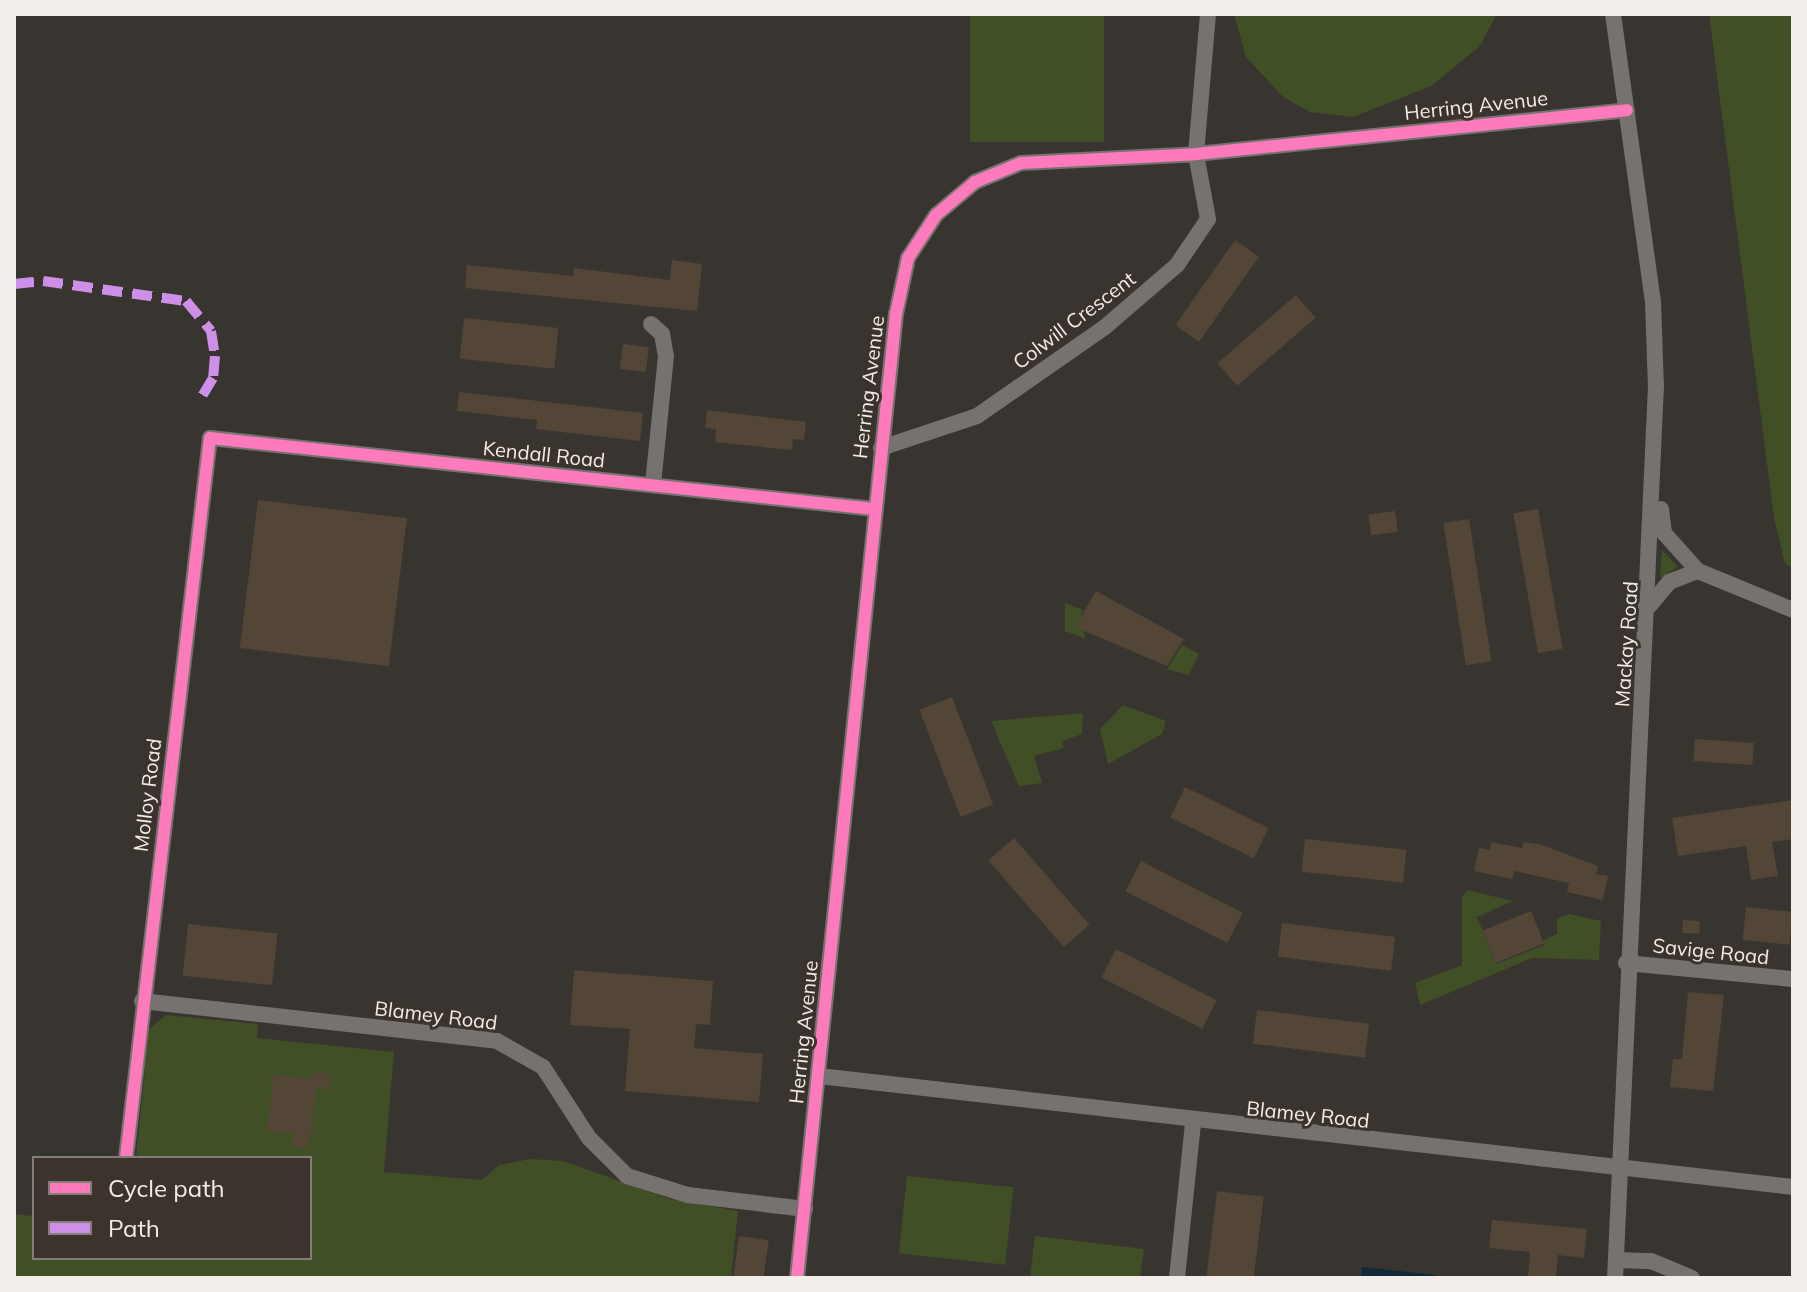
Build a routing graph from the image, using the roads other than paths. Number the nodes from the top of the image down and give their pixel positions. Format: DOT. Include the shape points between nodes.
graph roads {
  1 [pos="1208,14"];
  2 [pos="1613,14"];
  3 [pos="1627,110"];
  4 [pos="1196,154"];
  5 [pos="651,324"];
  6 [pos="210,438"];
  7 [pos="881,448"];
  8 [pos="1656,477"];
  9 [pos="653,485"];
  10 [pos="874,509"];
  11 [pos="1698,571"];
  12 [pos="1648,609"];
  13 [pos="1793,610"];
  14 [pos="1626,963"];
  15 [pos="1793,979"];
  16 [pos="142,1001"];
  17 [pos="819,1076"];
  18 [pos="1193,1123"];
  19 [pos="126,1156"];
  20 [pos="1620,1167"];
  21 [pos="1793,1187"];
  22 [pos="805,1209"];
  23 [pos="1616,1260"];
  24 [pos="797,1278"];
  25 [pos="1177,1278"];
  26 [pos="1615,1278"];
  27 [pos="1692,1278"];
  1 -- 4 [label="street, Colwill Crescent"];
  2 -- 3 [label="street, Mackay Road"];
  3 -- 4 [label="street, Herring Avenue"];
  3 -- 8 [label="street, Mackay Road" via="1653,302"];
  4 -- 7 [label="street, Colwill Crescent" via="1208,219 1177,265 1105,327 977,416"];
  4 -- 7 [label="street, Herring Avenue" via="1021,163 975,182 936,215 908,258"];
  5 -- 9 [label="street" via="662,334 666,356"];
  6 -- 9 [label="street, Kendall Road"];
  6 -- 16 [label="street, Molloy Road"];
  7 -- 10 [label="street, Herring Avenue"];
  8 -- 11 [label="street" via="1664,533"];
  8 -- 12 [label="street, Mackay Road"];
  9 -- 10 [label="street, Kendall Road"];
  10 -- 17 [label="street, Herring Avenue"];
  11 -- 12 [label="street" via="1669,582 1655,593"];
  11 -- 13 [label="street"];
  12 -- 14 [label="street, Mackay Road"];
  14 -- 15 [label="street, Savige Road"];
  14 -- 20 [label="street, Mackay Road"];
  16 -- 19 [label="street, Molloy Road"];
  16 -- 22 [label="street, Blamey Road" via="497,1041 543,1067 589,1138 627,1176 688,1195"];
  17 -- 18 [label="street, Blamey Road"];
  17 -- 22 [label="street, Herring Avenue"];
  18 -- 20 [label="street, Blamey Road"];
  18 -- 25 [label="street"];
  20 -- 21 [label="street, Blamey Road"];
  20 -- 23 [label="street, Mackay Road"];
  22 -- 24 [label="street, Herring Avenue"];
  23 -- 26 [label="street, Mackay Road"];
  23 -- 27 [label="street" via="1651,1261"];
}
